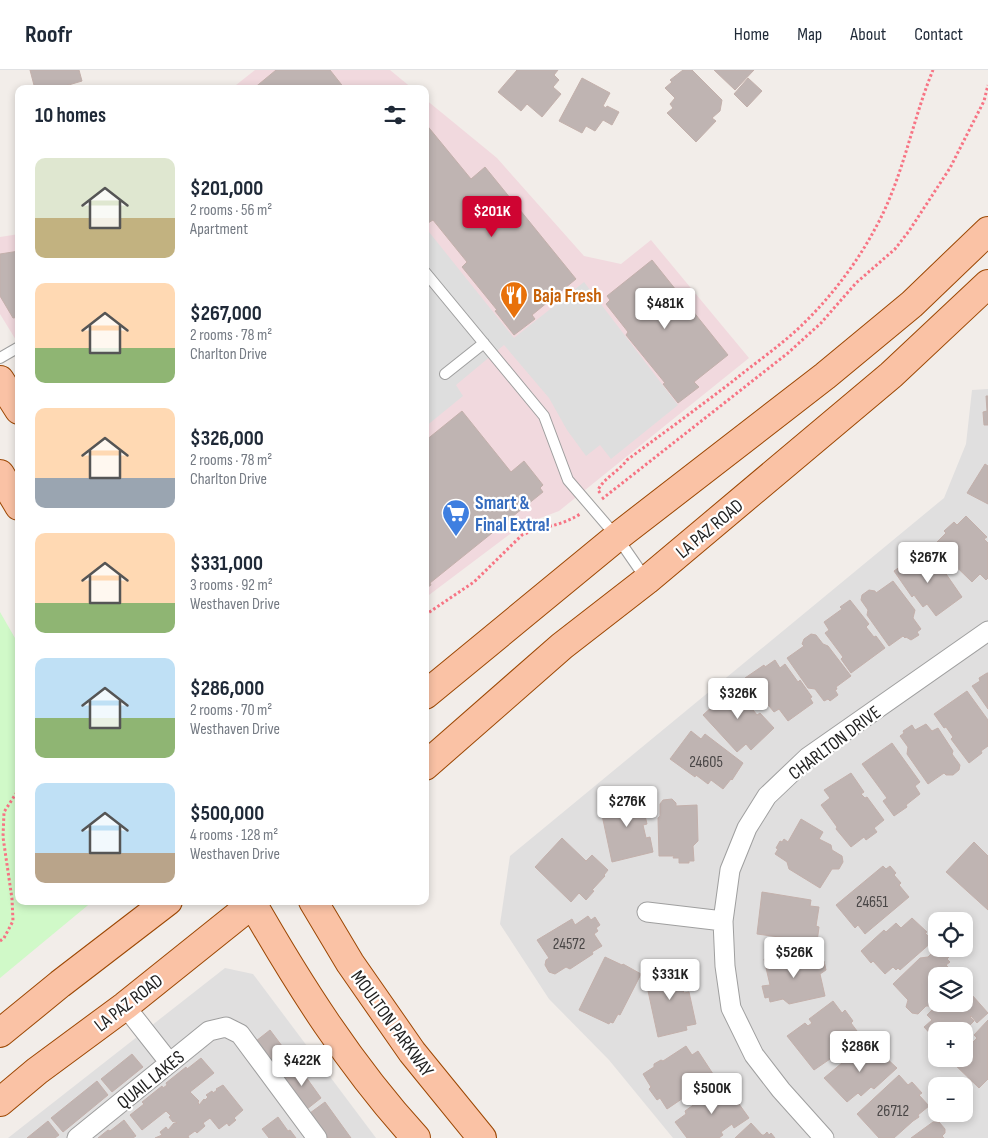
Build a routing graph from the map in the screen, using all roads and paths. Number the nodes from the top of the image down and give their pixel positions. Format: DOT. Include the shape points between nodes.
graph roads {
  1 [pos="933,70"];
  2 [pos="988,85"];
  3 [pos="986,102"];
  4 [pos="987,233"];
  5 [pos="429,277"];
  6 [pos="988,284"];
  7 [pos="484,343"];
  8 [pos="15,349"];
  9 [pos="0,358"];
  10 [pos="445,374"];
  11 [pos="0,380"];
  12 [pos="15,404"];
  13 [pos="0,474"];
  14 [pos="603,497"];
  15 [pos="15,499"];
  16 [pos="591,507"];
  17 [pos="617,537"];
  18 [pos="647,580"];
  19 [pos="429,612"];
  20 [pos="988,631"];
  21 [pos="429,692"];
  22 [pos="429,762"];
  23 [pos="15,796"];
  24 [pos="163,905"];
  25 [pos="249,905"];
  26 [pos="255,905"];
  27 [pos="315,905"];
  28 [pos="647,912"];
  29 [pos="722,921"];
  30 [pos="0,941"];
  31 [pos="125,1006"];
  32 [pos="0,1034"];
  33 [pos="169,1062"];
  34 [pos="0,1102"];
  35 [pos="77,1138"];
  36 [pos="317,1138"];
  37 [pos="416,1138"];
  38 [pos="482,1138"];
  39 [pos="824,1138"];
  1 -- 14 [label="path" via="892,194 852,268 800,327 601,483 598,490"];
  2 -- 3 [label="path"];
  3 -- 14 [label="path" via="950,168 895,249 856,283 821,323 788,353"];
  4 -- 17 [label="main road" via="912,304 825,376"];
  5 -- 7 [label="lane"];
  6 -- 18 [label="main road, LA PAZ ROAD" via="891,375"];
  7 -- 10 [label="lane"];
  7 -- 16 [label="lane" via="544,416 568,480"];
  8 -- 9 [label="lane"];
  11 -- 12 [label="main road"];
  13 -- 15 [label="main road"];
  14 -- 16 [label="path"];
  16 -- 17 [label="lane"];
  16 -- 19 [label="path" via="570,520 522,535 474,582"];
  17 -- 18 [label="lane"];
  17 -- 21 [label="main road"];
  18 -- 22 [label="main road, LA PAZ ROAD" via="562,646"];
  20 -- 29 [label="street, CHARLTON DRIVE" via="808,757 767,796 747,828 730,870"];
  23 -- 30 [label="path" via="4,812 3,837 13,921"];
  24 -- 32 [label="main road"];
  25 -- 31 [label="main road, LA PAZ ROAD"];
  26 -- 37 [label="main road" via="333,1034"];
  27 -- 38 [label="main road, MOULTON PARKWAY" via="350,963 412,1052"];
  28 -- 29 [label="street"];
  29 -- 39 [label="street, CHARLTON DRIVE" via="731,1008 754,1055"];
  31 -- 33 [label="street"];
  31 -- 34 [label="main road, LA PAZ ROAD" via="36,1071"];
  33 -- 35 [label="street, QUAIL LAKES"];
  33 -- 36 [label="street, QUAIL LAKES" via="209,1031 226,1027 240,1034"];
}
